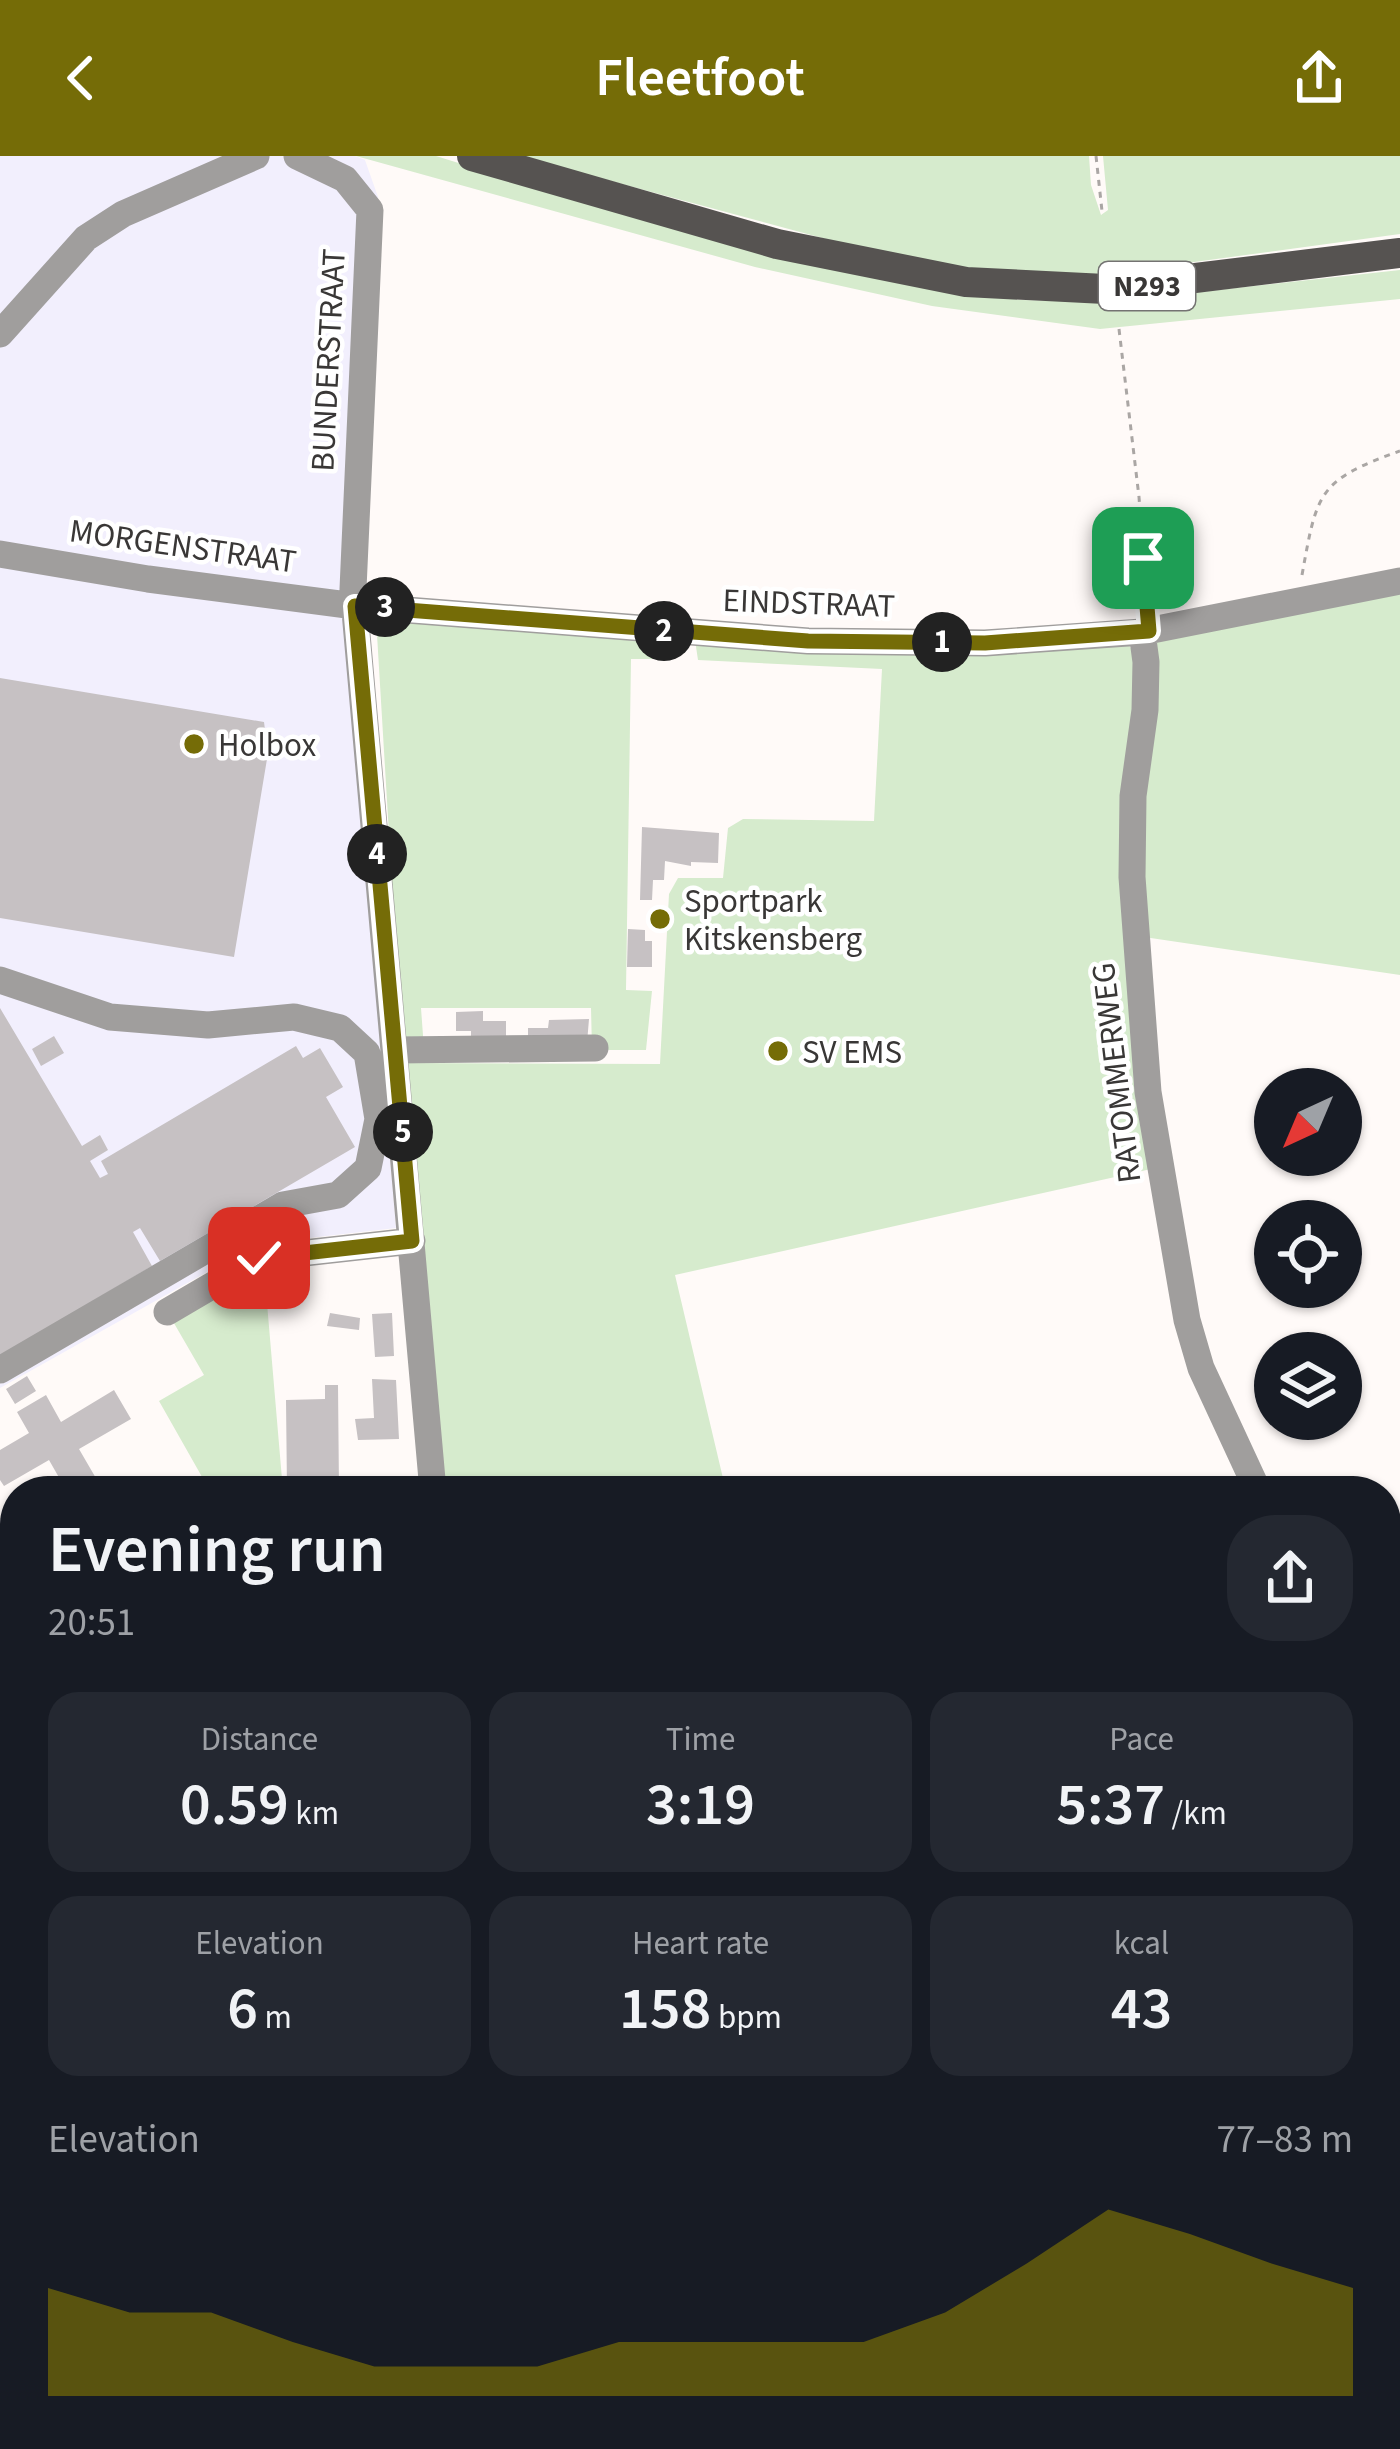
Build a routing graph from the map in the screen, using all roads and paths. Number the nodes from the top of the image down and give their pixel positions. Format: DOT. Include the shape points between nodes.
graph roads {
  1 [pos="256,156"];
  2 [pos="297,156"];
  3 [pos="472,156"];
  4 [pos="1096,156"];
  5 [pos="1102,211"];
  6 [pos="1400,253"];
  7 [pos="1119,329"];
  8 [pos="0,334"];
  9 [pos="1400,451"];
  10 [pos="0,554"];
  11 [pos="1400,581"];
  12 [pos="1299,601"];
  13 [pos="355,606"];
  14 [pos="1145,631"];
  15 [pos="0,980"];
  16 [pos="595,1048"];
  17 [pos="396,1050"];
  18 [pos="412,1241"];
  19 [pos="167,1312"];
  20 [pos="0,1370"];
  21 [pos="432,1476"];
  22 [pos="1251,1476"];
  1 -- 8 [label="street" via="86,238"];
  2 -- 13 [label="street, BUNDERSTRAAT" via="345,178 370,210"];
  3 -- 6 [label="main road, N293" via="777,244 966,283 1105,289"];
  4 -- 5 [label="path"];
  7 -- 14 [label="path"];
  9 -- 12 [label="path" via="1345,473 1322,494"];
  10 -- 13 [label="street, MORGENSTRAAT"];
  11 -- 12 [label="street, EINDSTRAAT"];
  12 -- 14 [label="street, EINDSTRAAT"];
  13 -- 14 [label="street, EINDSTRAAT" via="808,641 985,643"];
  13 -- 17 [label="street, BUNDERSTRAAT"];
  14 -- 22 [label="street, RATOMMERWEG" via="1132,877 1148,1092 1187,1320"];
  15 -- 20 [label="street" via="110,1017 208,1025 295,1017 340,1028 367,1053 377,1119 368,1168 338,1195 284,1205"];
  16 -- 17 [label="street"];
  17 -- 18 [label="street, BUNDERSTRAAT"];
  18 -- 19 [label="street" via="259,1258"];
  18 -- 21 [label="street, BUNDERSTRAAT"];
}
